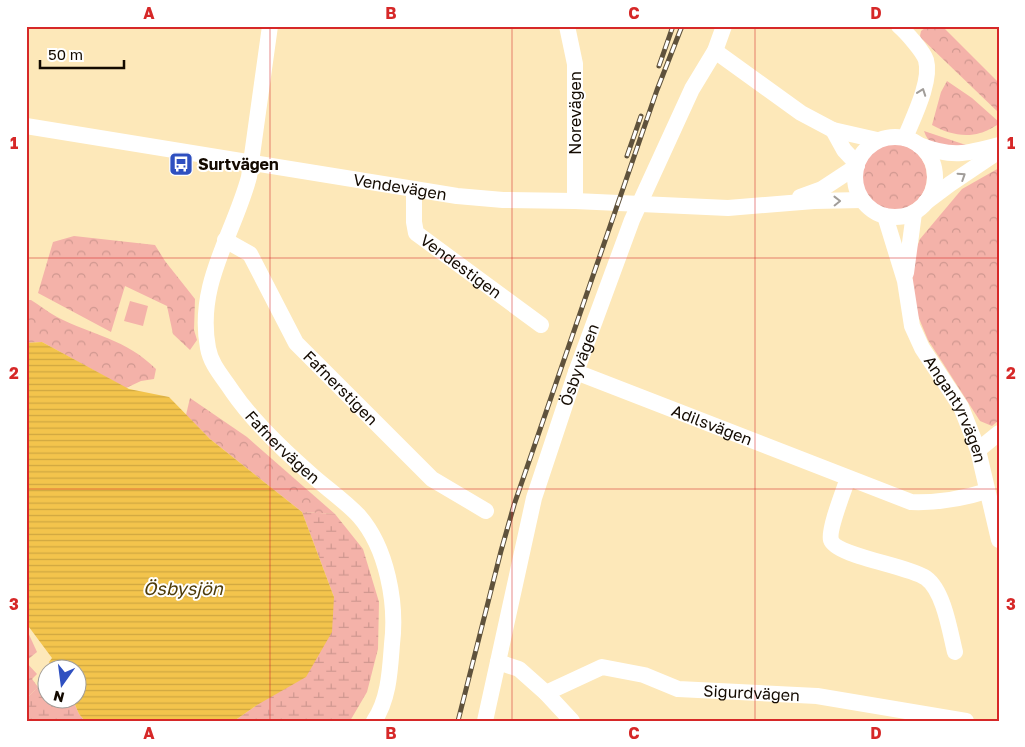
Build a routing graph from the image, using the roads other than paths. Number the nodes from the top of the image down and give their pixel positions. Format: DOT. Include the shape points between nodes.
graph roads {
  1 [pos="270,26"];
  2 [pos="567,26"];
  3 [pos="724,26"];
  4 [pos="905,28"];
  5 [pos="715,51"];
  6 [pos="26,126"];
  7 [pos="833,130"];
  8 [pos="878,140"];
  9 [pos="911,141"];
  10 [pos="999,145"];
  11 [pos="999,151"];
  12 [pos="251,164"];
  13 [pos="857,165"];
  14 [pos="414,189"];
  15 [pos="862,200"];
  16 [pos="575,201"];
  17 [pos="777,205"];
  18 [pos="920,207"];
  19 [pos="885,216"];
  20 [pos="225,240"];
  21 [pos="905,280"];
  22 [pos="541,325"];
  23 [pos="576,372"];
  24 [pos="999,433"];
  25 [pos="978,450"];
  26 [pos="848,478"];
  27 [pos="987,491"];
  28 [pos="486,511"];
  29 [pos="999,540"];
  30 [pos="955,652"];
  31 [pos="498,662"];
  32 [pos="546,693"];
  33 [pos="374,721"];
  34 [pos="485,721"];
  35 [pos="572,721"];
  36 [pos="966,721"];
  1 -- 12 [label="street"];
  2 -- 16 [label="street, Norevägen" via="575,64"];
  3 -- 5 [label="street, Ösbyvägen"];
  9 -- 4 [label="street, one-way" via="927,72 926,59"];
  5 -- 7 [label="street" via="802,114"];
  5 -- 23 [label="street, Ösbyvägen" via="692,89 632,220"];
  6 -- 12 [label="street, Vendevägen"];
  7 -- 8 [label="street"];
  7 -- 13 [label="street"];
  8 -- 9 [label="street" via="891,137"];
  8 -- 13 [label="street" via="867,147"];
  9 -- 10 [label="street" via="936,151 955,154"];
  9 -- 18 [label="street" via="926,152 933,164 935,178 932,191"];
  18 -- 11 [label="street, one-way"];
  12 -- 14 [label="street, Vendevägen"];
  12 -- 20 [label="street, Fafnervägen" via="243,201"];
  13 -- 15 [label="street" via="856,186"];
  13 -- 17 [label="street, Vendevägen" via="822,189"];
  14 -- 16 [label="street, Vendevägen" via="503,200"];
  14 -- 22 [label="street, Vendestigen" via="416,233"];
  17 -- 15 [label="street, Vendevägen, one-way"];
  15 -- 19 [label="street"];
  16 -- 17 [label="street, Vendevägen" via="728,208"];
  18 -- 19 [label="street" via="900,216"];
  18 -- 21 [label="street, Angantyrvägen"];
  19 -- 21 [label="street, Angantyrvägen"];
  20 -- 28 [label="street, Fafnerstigen" via="250,254 296,344 432,480"];
  20 -- 33 [label="street, Fafnervägen" via="210,284 206,312 212,361 242,405 296,462 359,516 377,544 390,583 395,623 385,701"];
  21 -- 25 [label="street, Angantyrvägen" via="912,326 922,348 961,407"];
  23 -- 26 [label="street, Adilsvägen"];
  23 -- 31 [label="street, Ösbyvägen" via="534,498"];
  24 -- 25 [label="street"];
  25 -- 27 [label="street, Angantyrvägen"];
  26 -- 27 [label="street, Adilsvägen" via="911,502 963,499"];
  26 -- 30 [label="street" via="831,541 848,553 926,578 935,587 942,603"];
  27 -- 29 [label="street, Angantyrvägen"];
  31 -- 32 [label="street" via="519,669"];
  31 -- 34 [label="street, Ösbyvägen"];
  32 -- 35 [label="street"];
  32 -- 36 [label="street, Sigurdvägen" via="602,666 644,675 678,689 817,696"];
}
